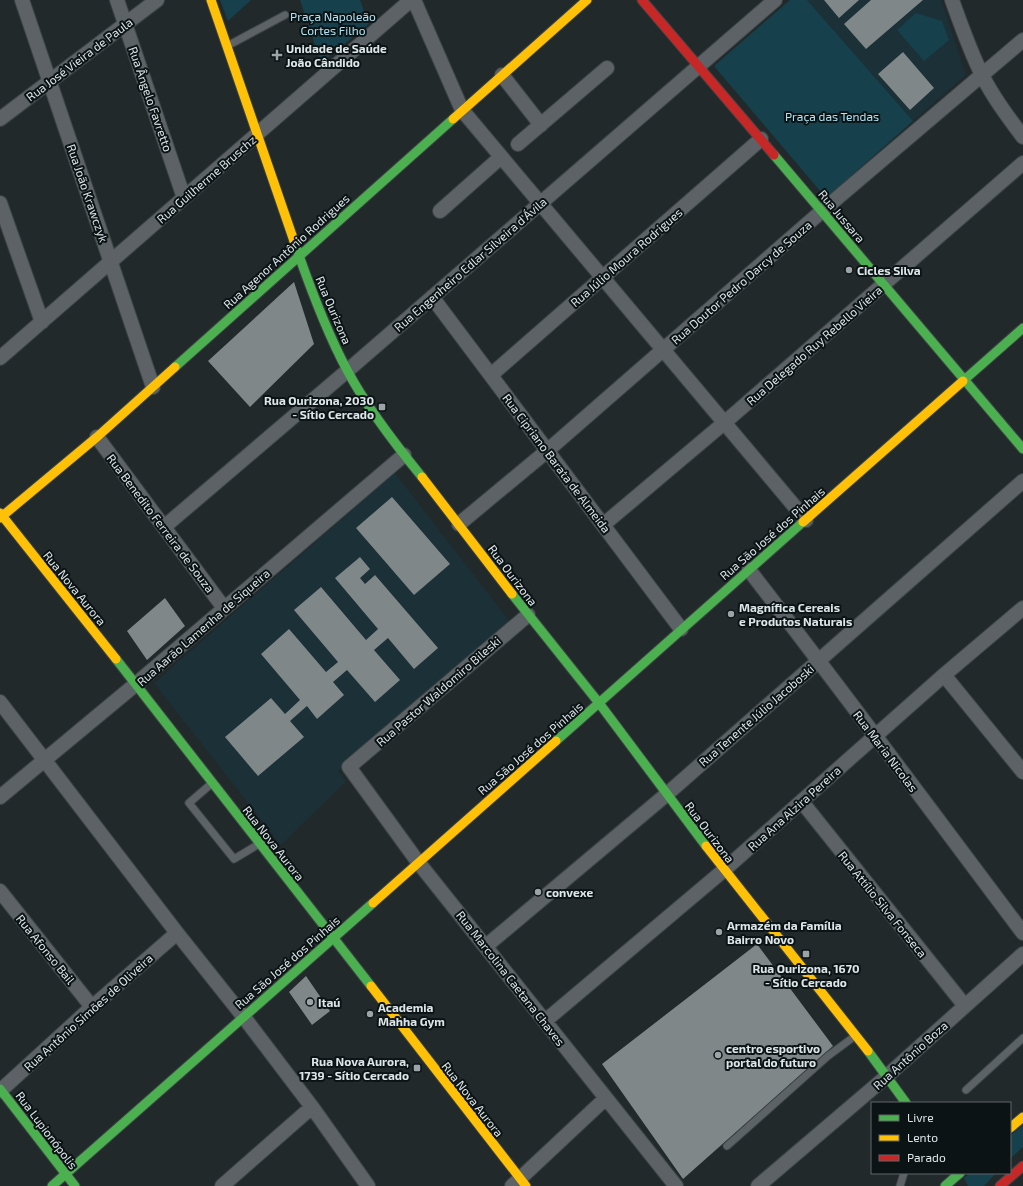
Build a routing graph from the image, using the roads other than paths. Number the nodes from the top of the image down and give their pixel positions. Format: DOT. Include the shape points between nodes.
graph roads {
  1 [pos="22,0"];
  2 [pos="117,0"];
  3 [pos="157,0"];
  4 [pos="211,0"];
  5 [pos="411,0"];
  6 [pos="414,0"];
  7 [pos="587,0"];
  8 [pos="642,0"];
  9 [pos="775,0"];
  10 [pos="952,0"];
  11 [pos="285,16"];
  12 [pos="125,24"];
  13 [pos="1023,40"];
  14 [pos="227,46"];
  15 [pos="699,66"];
  16 [pos="607,68"];
  17 [pos="502,75"];
  18 [pos="982,75"];
  19 [pos="50,81"];
  20 [pos="462,110"];
  21 [pos="0,119"];
  22 [pos="541,125"];
  23 [pos="257,134"];
  24 [pos="1023,137"];
  25 [pos="761,139"];
  26 [pos="518,144"];
  27 [pos="501,157"];
  28 [pos="1023,163"];
  29 [pos="184,198"];
  30 [pos="0,203"];
  31 [pos="540,204"];
  32 [pos="440,211"];
  33 [pos="822,211"];
  34 [pos="299,255"];
  35 [pos="111,262"];
  36 [pos="602,277"];
  37 [pos="884,284"];
  38 [pos="432,297"];
  39 [pos="42,322"];
  40 [pos="1023,328"];
  41 [pos="663,350"];
  42 [pos="0,358"];
  43 [pos="347,371"];
  44 [pos="491,375"];
  45 [pos="966,379"];
  46 [pos="153,386"];
  47 [pos="724,423"];
  48 [pos="97,437"];
  49 [pos="1023,449"];
  50 [pos="547,450"];
  51 [pos="404,455"];
  52 [pos="1023,481"];
  53 [pos="1,515"];
  54 [pos="806,520"];
  55 [pos="459,524"];
  56 [pos="603,525"];
  57 [pos="164,527"];
  58 [pos="749,570"];
  59 [pos="224,608"];
  60 [pos="1021,613"];
  61 [pos="528,614"];
  62 [pos="681,629"];
  63 [pos="819,660"];
  64 [pos="944,675"];
  65 [pos="136,684"];
  66 [pos="0,702"];
  67 [pos="599,703"];
  68 [pos="874,736"];
  69 [pos="45,760"];
  70 [pos="349,767"];
  71 [pos="1023,772"];
  72 [pos="212,782"];
  73 [pos="667,794"];
  74 [pos="0,797"];
  75 [pos="802,802"];
  76 [pos="259,844"];
  77 [pos="418,862"];
  78 [pos="724,870"];
  79 [pos="0,891"];
  80 [pos="177,933"];
  81 [pos="1023,933"];
  82 [pos="332,938"];
  83 [pos="486,946"];
  84 [pos="1023,954"];
  85 [pos="964,1006"];
  86 [pos="92,1007"];
  87 [pos="243,1016"];
  88 [pos="545,1021"];
  89 [pos="856,1035"];
  90 [pos="1023,1038"];
  91 [pos="887,1076"];
  92 [pos="0,1090"];
  93 [pos="966,1090"];
  94 [pos="606,1098"];
  95 [pos="905,1102"];
  96 [pos="312,1107"];
  97 [pos="1022,1118"];
  98 [pos="1011,1127"];
  99 [pos="727,1146"];
  100 [pos="1023,1166"];
  101 [pos="65,1174"];
  102 [pos="905,1174"];
  103 [pos="957,1177"];
  104 [pos="519,1184"];
  105 [pos="52,1186"];
  106 [pos="75,1186"];
  107 [pos="222,1186"];
  108 [pos="368,1186"];
  109 [pos="676,1186"];
  110 [pos="758,1186"];
  111 [pos="900,1186"];
  112 [pos="945,1186"];
  113 [pos="1000,1186"];
  1 -- 19 [label="street, Rua João Krawczyk"];
  2 -- 12 [label="street, Rua Ângelo Favretto"];
  3 -- 12 [label="street, Rua José Vieira de Paula"];
  4 -- 14 [label="street, Rua Ourizona"];
  5 -- 23 [label="street, Rua Guilherme Bruschz"];
  6 -- 20 [label="street"];
  7 -- 17 [label="street, Rua Agenor Antônio Rodrigues"];
  8 -- 15 [label="street, Rua Jussara"];
  9 -- 15 [label="street, Rua Engenheiro Edlar Silveira d'Ávila"];
  10 -- 18 [label="street"];
  11 -- 14 [label="lane"];
  12 -- 19 [label="street, Rua José Vieira de Paula"];
  12 -- 29 [label="street, Rua Ângelo Favretto"];
  13 -- 18 [label="street, Rua Doutor Pedro Darcy de Souza"];
  14 -- 23 [label="street, Rua Ourizona"];
  15 -- 25 [label="street, Rua Jussara"];
  15 -- 31 [label="street, Rua Engenheiro Edlar Silveira d'Ávila"];
  16 -- 22 [label="street"];
  17 -- 20 [label="street, Rua Agenor Antônio Rodrigues"];
  17 -- 22 [label="street"];
  18 -- 24 [label="street"];
  18 -- 33 [label="street, Rua Doutor Pedro Darcy de Souza"];
  19 -- 21 [label="street, Rua José Vieira de Paula"];
  19 -- 35 [label="street, Rua João Krawczyk"];
  20 -- 27 [label="street"];
  20 -- 34 [label="street, Rua Agenor Antônio Rodrigues"];
  22 -- 26 [label="street"];
  23 -- 29 [label="street, Rua Guilherme Bruschz"];
  23 -- 34 [label="street, Rua Ourizona"];
  25 -- 33 [label="street, Rua Jussara"];
  25 -- 36 [label="street, Rua Júlio Moura Rodrigues"];
  27 -- 31 [label="street"];
  27 -- 32 [label="street"];
  28 -- 37 [label="street, Rua Delegado Ruy Rebello Vieira"];
  29 -- 35 [label="street, Rua Guilherme Bruschz"];
  30 -- 39 [label="street"];
  31 -- 36 [label="street"];
  31 -- 38 [label="street, Rua Engenheiro Edlar Silveira d'Ávila"];
  33 -- 37 [label="street, Rua Jussara"];
  33 -- 41 [label="street, Rua Doutor Pedro Darcy de Souza"];
  34 -- 43 [label="street, Rua Ourizona" via="322,319"];
  34 -- 46 [label="street, Rua Agenor Antônio Rodrigues"];
  35 -- 39 [label="street, Rua Guilherme Bruschz"];
  35 -- 46 [label="street, Rua João Krawczyk"];
  36 -- 41 [label="street"];
  36 -- 44 [label="street, Rua Júlio Moura Rodrigues"];
  37 -- 45 [label="street, Rua Jussara"];
  37 -- 47 [label="street, Rua Delegado Ruy Rebello Vieira"];
  38 -- 43 [label="street, Rua Engenheiro Edlar Silveira d'Ávila"];
  38 -- 44 [label="street, Rua Cipriano Barata de Almeida"];
  39 -- 42 [label="street, Rua Guilherme Bruschz"];
  40 -- 45 [label="street, Rua São José dos Pinhais"];
  41 -- 47 [label="street"];
  41 -- 50 [label="street, Rua Doutor Pedro Darcy de Souza"];
  43 -- 51 [label="street, Rua Ourizona"];
  43 -- 57 [label="street, Rua Engenheiro Edlar Silveira d'Ávila"];
  44 -- 50 [label="street, Rua Cipriano Barata de Almeida"];
  45 -- 49 [label="street, Rua Jussara"];
  45 -- 54 [label="street, Rua São José dos Pinhais"];
  46 -- 48 [label="street, Rua Agenor Antônio Rodrigues"];
  47 -- 54 [label="street"];
  47 -- 56 [label="street, Rua Delegado Ruy Rebello Vieira"];
  48 -- 53 [label="street, Rua Agenor Antônio Rodrigues"];
  48 -- 57 [label="street, Rua Benedito Ferreira de Souza"];
  50 -- 55 [label="street, Rua Doutor Pedro Darcy de Souza"];
  50 -- 56 [label="street, Rua Cipriano Barata de Almeida"];
  51 -- 55 [label="street, Rua Ourizona"];
  51 -- 59 [label="street, Rua Aarão Lamenha de Siqueira"];
  52 -- 63 [label="street, Rua Tenente Júlio Jacoboski"];
  53 -- 65 [label="street, Rua Nova Aurora"];
  54 -- 58 [label="street, Rua São José dos Pinhais"];
  55 -- 61 [label="street, Rua Ourizona"];
  56 -- 62 [label="street, Rua Cipriano Barata de Almeida"];
  57 -- 59 [label="street, Rua Benedito Ferreira de Souza"];
  58 -- 62 [label="street, Rua São José dos Pinhais"];
  58 -- 63 [label="street, Rua Maria Nicolas"];
  59 -- 65 [label="street, Rua Aarão Lamenha de Siqueira"];
  60 -- 64 [label="street, Rua Ana Alzira Pereira"];
  61 -- 67 [label="street, Rua Ourizona"];
  61 -- 70 [label="street, Rua Pastor Waldomiro Bileski"];
  62 -- 67 [label="street, Rua São José dos Pinhais"];
  63 -- 68 [label="street, Rua Maria Nicolas"];
  63 -- 73 [label="street, Rua Tenente Júlio Jacoboski"];
  64 -- 68 [label="street, Rua Ana Alzira Pereira"];
  64 -- 71 [label="street"];
  65 -- 69 [label="street, Rua Aarão Lamenha de Siqueira"];
  65 -- 72 [label="street, Rua Nova Aurora"];
  66 -- 69 [label="street"];
  67 -- 73 [label="street, Rua Ourizona"];
  67 -- 77 [label="street, Rua São José dos Pinhais"];
  68 -- 75 [label="street, Rua Ana Alzira Pereira"];
  68 -- 81 [label="street, Rua Maria Nicolas"];
  69 -- 74 [label="street, Rua Aarão Lamenha de Siqueira"];
  69 -- 80 [label="street"];
  70 -- 77 [label="street, Rua Marcolina Caetana Chaves"];
  72 -- 76 [label="street, Rua Nova Aurora"];
  72 -- 76 [label="lane" via="189,802 234,858"];
  73 -- 78 [label="street, Rua Ourizona"];
  73 -- 83 [label="street, Rua Tenente Júlio Jacoboski"];
  75 -- 78 [label="street, Rua Ana Alzira Pereira"];
  75 -- 85 [label="street, Rua Attílio Silva Fonseca"];
  76 -- 82 [label="street, Rua Nova Aurora"];
  77 -- 82 [label="street, Rua São José dos Pinhais"];
  77 -- 83 [label="street, Rua Marcolina Caetana Chaves"];
  78 -- 88 [label="street, Rua Ana Alzira Pereira"];
  78 -- 89 [label="street, Rua Ourizona"];
  79 -- 86 [label="street, Rua Afonso Bail"];
  80 -- 86 [label="street, Rua Antônio Simões de Oliveira"];
  80 -- 87 [label="street"];
  82 -- 87 [label="street, Rua São José dos Pinhais"];
  82 -- 104 [label="street, Rua Nova Aurora"];
  83 -- 88 [label="street, Rua Marcolina Caetana Chaves"];
  84 -- 85 [label="street, Rua Antônio Boza"];
  85 -- 91 [label="street, Rua Antônio Boza"];
  86 -- 92 [label="street, Rua Antônio Simões de Oliveira"];
  87 -- 96 [label="street"];
  87 -- 101 [label="street, Rua São José dos Pinhais"];
  88 -- 94 [label="street, Rua Marcolina Caetana Chaves"];
  89 -- 91 [label="street, Rua Ourizona"];
  89 -- 99 [label="lane" via="828,1056"];
  90 -- 93 [label="lane"];
  91 -- 95 [label="street, Rua Ourizona"];
  91 -- 110 [label="street, Rua Antônio Boza"];
  92 -- 101 [label="street, Rua Lupionópolis"];
  94 -- 104 [label="street"];
  94 -- 109 [label="street, Rua Marcolina Caetana Chaves"];
  96 -- 107 [label="street"];
  96 -- 108 [label="street"];
  97 -- 98 [label="street"];
  100 -- 113 [label="street"];
  101 -- 105 [label="street, Rua São José dos Pinhais"];
  101 -- 106 [label="street, Rua Lupionópolis"];
  102 -- 111 [label="lane"];
  103 -- 112 [label="street"];
}
